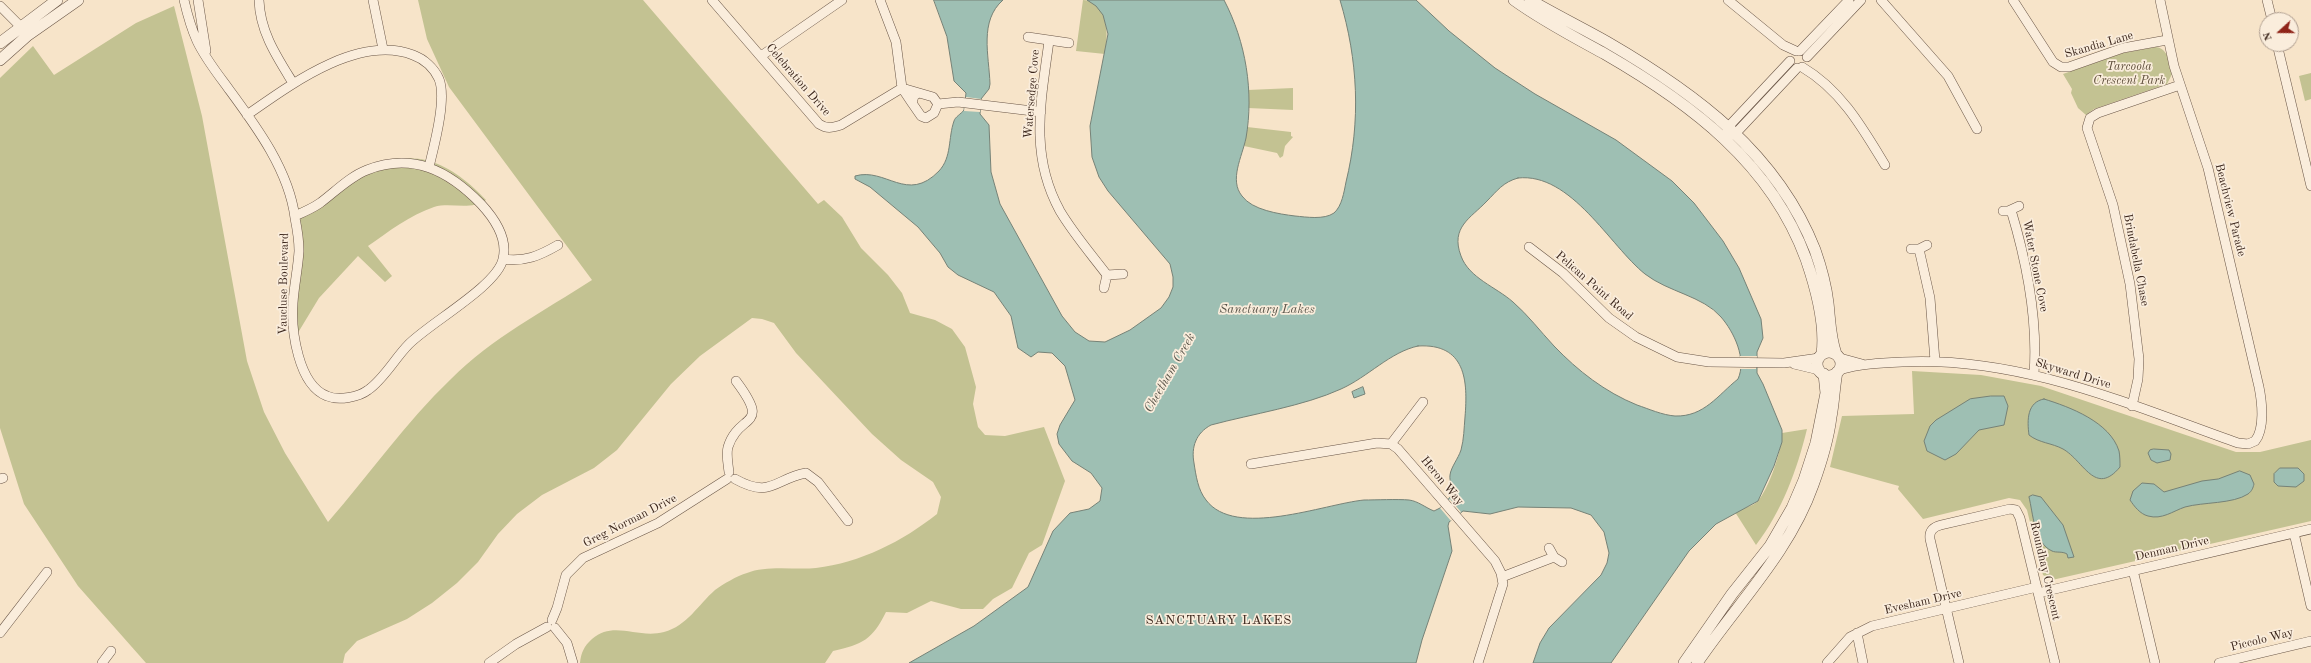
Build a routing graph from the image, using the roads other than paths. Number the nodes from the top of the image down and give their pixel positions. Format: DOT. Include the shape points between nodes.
graph roads {
  1 [pos="57,0"];
  2 [pos="78,0"];
  3 [pos="184,0"];
  4 [pos="198,0"];
  5 [pos="259,0"];
  6 [pos="374,0"];
  7 [pos="712,0"];
  8 [pos="842,0"];
  9 [pos="880,0"];
  10 [pos="1514,0"];
  11 [pos="1530,0"];
  12 [pos="1728,0"];
  13 [pos="1849,0"];
  14 [pos="1861,0"];
  15 [pos="2013,0"];
  16 [pos="2160,0"];
  17 [pos="2267,0"];
  18 [pos="1881,1"];
  19 [pos="0,6"];
  20 [pos="2270,12"];
  21 [pos="24,30"];
  22 [pos="1028,37"];
  23 [pos="1049,40"];
  24 [pos="2167,40"];
  25 [pos="0,43"];
  26 [pos="1069,43"];
  27 [pos="383,49"];
  28 [pos="2279,52"];
  29 [pos="761,56"];
  30 [pos="0,60"];
  31 [pos="1799,60"];
  32 [pos="210,64"];
  33 [pos="293,84"];
  34 [pos="2180,85"];
  35 [pos="902,88"];
  36 [pos="917,94"];
  37 [pos="912,103"];
  38 [pos="938,104"];
  39 [pos="1041,112"];
  40 [pos="247,115"];
  41 [pos="1977,129"];
  42 [pos="1733,130"];
  43 [pos="1725,137"];
  44 [pos="1886,165"];
  45 [pos="429,167"];
  46 [pos="2311,186"];
  47 [pos="2011,209"];
  48 [pos="295,216"];
  49 [pos="558,245"];
  50 [pos="1529,247"];
  51 [pos="1919,247"];
  52 [pos="503,259"];
  53 [pos="1123,274"];
  54 [pos="1107,276"];
  55 [pos="1104,288"];
  56 [pos="1820,356"];
  57 [pos="1838,356"];
  58 [pos="1935,361"];
  59 [pos="1784,363"];
  60 [pos="1862,364"];
  61 [pos="1838,371"];
  62 [pos="1822,372"];
  63 [pos="2034,374"];
  64 [pos="736,381"];
  65 [pos="1423,402"];
  66 [pos="2132,406"];
  67 [pos="2260,429"];
  68 [pos="1391,444"];
  69 [pos="1251,464"];
  70 [pos="730,477"];
  71 [pos="848,521"];
  72 [pos="2311,529"];
  73 [pos="2294,533"];
  74 [pos="1550,548"];
  75 [pos="2133,570"];
  76 [pos="47,572"];
  77 [pos="1502,577"];
  78 [pos="1741,582"];
  79 [pos="1752,590"];
  80 [pos="2037,590"];
  81 [pos="2311,606"];
  82 [pos="1946,609"];
  83 [pos="551,625"];
  84 [pos="0,633"];
  85 [pos="1854,635"];
  86 [pos="2311,641"];
  87 [pos="111,650"];
  88 [pos="102,663"];
  89 [pos="489,663"];
  90 [pos="573,663"];
  91 [pos="1478,663"];
  92 [pos="1684,663"];
  93 [pos="1697,663"];
  94 [pos="1827,663"];
  95 [pos="1863,663"];
  96 [pos="1959,663"];
  97 [pos="2055,663"];
  98 [pos="2155,663"];
  99 [pos="2219,663"];
  1 -- 21 [label="street"];
  2 -- 21 [label="street"];
  3 -- 32 [label="street, Vaucluse Boulevard" via="196,39"];
  4 -- 32 [label="street, Vaucluse Boulevard" via="202,36"];
  5 -- 33 [label="street" via="264,29 272,50"];
  6 -- 27 [label="street"];
  7 -- 29 [label="street, Celebration Drive"];
  8 -- 29 [label="street"];
  9 -- 35 [label="street" via="896,42"];
  10 -- 43 [label="street" via="1551,25 1647,80"];
  11 -- 42 [label="street" via="1636,60 1686,92"];
  12 -- 31 [label="street"];
  13 -- 31 [label="street"];
  14 -- 31 [label="street"];
  15 -- 24 [label="street, Skandia Lane" via="2053,62 2061,67 2069,67 2123,48"];
  16 -- 24 [label="street, Beachview Parade"];
  17 -- 20 [label="street"];
  18 -- 41 [label="street" via="1948,76"];
  19 -- 21 [label="street"];
  21 -- 25 [label="street"];
  21 -- 30 [label="street"];
  22 -- 23 [label="street, Watersedge Cove"];
  23 -- 26 [label="street, Watersedge Cove"];
  23 -- 39 [label="street, Watersedge Cove"];
  24 -- 34 [label="street, Beachview Parade"];
  27 -- 33 [label="street" via="321,68"];
  27 -- 45 [label="street" via="419,57 430,66 439,80 441,97"];
  28 -- 46 [label="street"];
  29 -- 35 [label="street, Celebration Drive" via="824,128 841,124"];
  31 -- 42 [label="street"];
  31 -- 44 [label="street" via="1854,114"];
  32 -- 40 [label="street, Vaucluse Boulevard"];
  33 -- 40 [label="street"];
  34 -- 66 [label="street, Brindabella Chase" via="2098,112 2088,123 2088,132 2118,221 2130,284 2139,359"];
  34 -- 67 [label="street, Beachview Parade" via="2208,168 2260,387"];
  35 -- 36 [label="street"];
  35 -- 37 [label="street"];
  36 -- 37 [label="street"];
  36 -- 38 [label="street" via="933,97"];
  37 -- 38 [label="street" via="920,116 926,118 934,113"];
  38 -- 39 [label="street" via="958,102"];
  39 -- 54 [label="street, Watersedge Cove" via="1038,129 1039,149 1051,193 1061,212"];
  40 -- 48 [label="street, Vaucluse Boulevard" via="274,158 288,189"];
  42 -- 43 [label="street"];
  42 -- 57 [label="street" via="1773,175 1790,200 1811,240 1826,288 1830,338"];
  43 -- 56 [label="street" via="1764,181 1795,233 1814,285 1823,340"];
  45 -- 48 [label="street, Vaucluse Boulevard" via="398,162 366,170 339,186 319,204"];
  45 -- 52 [label="street, Vaucluse Boulevard" via="446,174 463,187 493,217 503,238"];
  47 -- 63 [label="street, Water Stone Cove" via="2029,283 2034,333"];
  48 -- 52 [label="street, Vaucluse Boulevard" via="299,250 293,305 295,339 304,370 313,386 328,397 347,398 368,391 407,345 427,327 488,283"];
  49 -- 52 [label="street" via="535,258 518,261"];
  50 -- 59 [label="street, Pelican Point Road" via="1563,273 1609,318 1652,345 1677,357 1692,361"];
  51 -- 58 [label="street" via="1932,309"];
  53 -- 54 [label="street"];
  54 -- 55 [label="street"];
  56 -- 57 [label="street" via="1829,352"];
  56 -- 59 [label="street, Pelican Point Road"];
  56 -- 62 [label="street"];
  57 -- 60 [label="street, Skyward Drive"];
  57 -- 61 [label="street"];
  58 -- 60 [label="street, Skyward Drive"];
  58 -- 63 [label="street, Skyward Drive" via="1990,366"];
  59 -- 62 [label="street, Pelican Point Road"];
  60 -- 61 [label="street, Skyward Drive"];
  61 -- 62 [label="street" via="1831,375"];
  61 -- 79 [label="street" via="1827,440 1813,487 1791,533"];
  62 -- 78 [label="street" via="1826,388 1825,402 1812,456 1800,490 1779,533"];
  63 -- 66 [label="street, Skyward Drive"];
  64 -- 70 [label="street" via="749,398 752,418 728,447"];
  65 -- 68 [label="street"];
  66 -- 67 [label="street, Skyward Drive" via="2242,444 2255,441"];
  68 -- 69 [label="street" via="1376,443"];
  68 -- 77 [label="street, Heron Way" via="1403,454 1495,561"];
  70 -- 71 [label="street" via="750,487 765,488 806,473 818,482"];
  70 -- 83 [label="street, Greg Norman Drive" via="658,523 583,558 566,575"];
  72 -- 73 [label="street, Denman Drive"];
  73 -- 75 [label="street, Denman Drive"];
  73 -- 81 [label="street"];
  74 -- 77 [label="street" via="1558,560"];
  75 -- 80 [label="street, Denman Drive"];
  75 -- 98 [label="street"];
  76 -- 84 [label="street"];
  77 -- 91 [label="street" via="1501,590"];
  78 -- 79 [label="street"];
  78 -- 92 [label="street"];
  79 -- 93 [label="street" via="1720,629"];
  80 -- 82 [label="street, Evesham Drive"];
  80 -- 82 [label="street, Roundhay Crescent" via="2020,518 2016,510 2007,509 1934,527 1930,536"];
  80 -- 97 [label="street, Roundhay Crescent"];
  82 -- 85 [label="street, Evesham Drive" via="1872,626"];
  82 -- 96 [label="street"];
  83 -- 89 [label="street" via="516,644"];
  83 -- 90 [label="street" via="567,643"];
  85 -- 94 [label="street, Evesham Drive"];
  85 -- 95 [label="street"];
  86 -- 99 [label="street, Piccolo Way"];
  87 -- 88 [label="street"];
}
